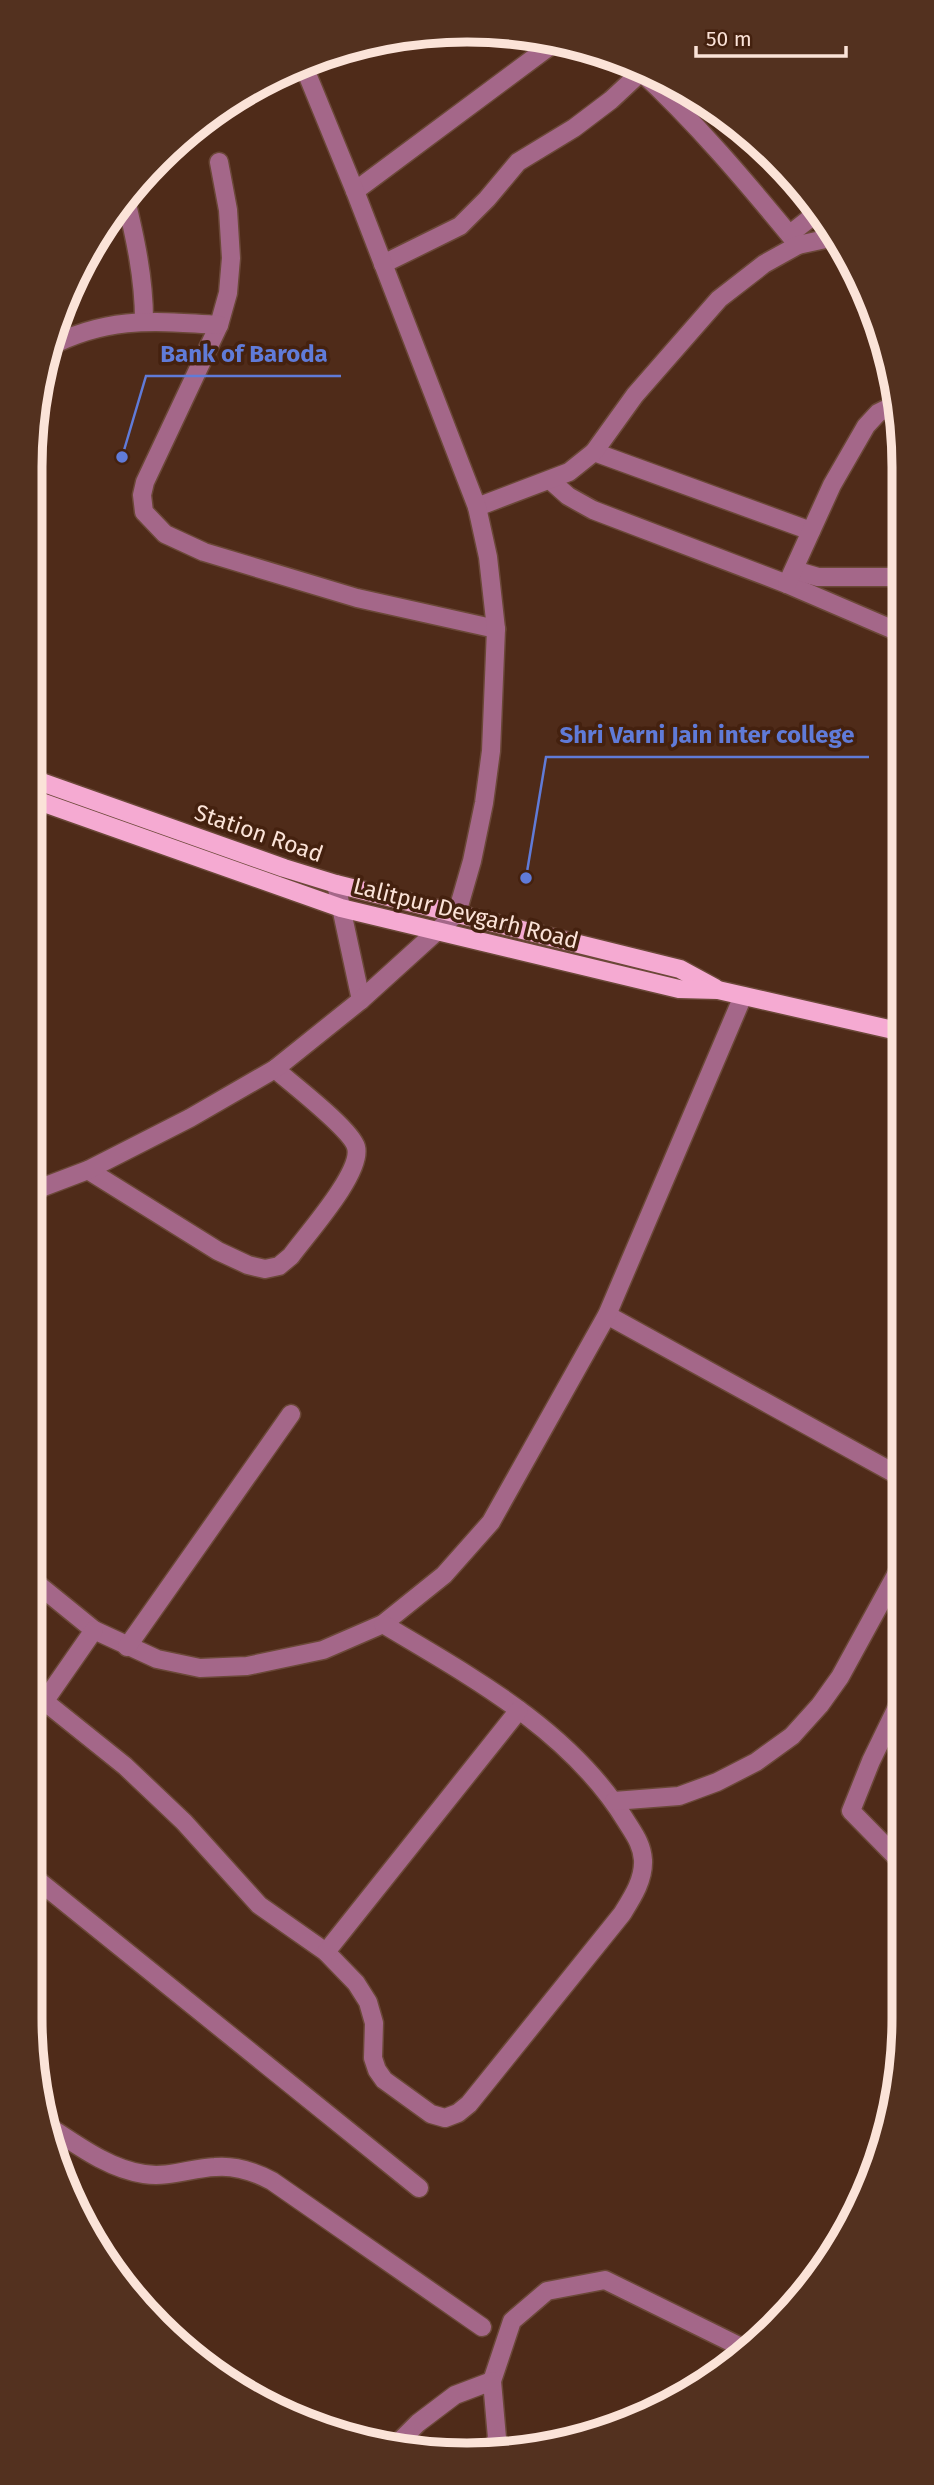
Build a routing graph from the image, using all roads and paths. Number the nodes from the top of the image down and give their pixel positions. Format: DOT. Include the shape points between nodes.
graph roads {
  1 [pos="544,49"];
  2 [pos="307,73"];
  3 [pos="634,76"];
  4 [pos="659,88"];
  5 [pos="219,162"];
  6 [pos="355,191"];
  7 [pos="129,210"];
  8 [pos="812,219"];
  9 [pos="824,238"];
  10 [pos="794,239"];
  11 [pos="383,264"];
  12 [pos="144,320"];
  13 [pos="219,325"];
  14 [pos="62,340"];
  15 [pos="887,408"];
  16 [pos="594,452"];
  17 [pos="550,480"];
  18 [pos="477,507"];
  19 [pos="811,531"];
  20 [pos="790,577"];
  21 [pos="892,577"];
  22 [pos="892,628"];
  23 [pos="496,629"];
  24 [pos="42,782"];
  25 [pos="42,802"];
  26 [pos="336,884"];
  27 [pos="341,908"];
  28 [pos="457,913"];
  29 [pos="436,931"];
  30 [pos="718,990"];
  31 [pos="743,996"];
  32 [pos="361,1000"];
  33 [pos="892,1030"];
  34 [pos="275,1069"];
  35 [pos="88,1170"];
  36 [pos="42,1187"];
  37 [pos="607,1315"];
  38 [pos="291,1414"];
  39 [pos="892,1472"];
  40 [pos="892,1582"];
  41 [pos="42,1588"];
  42 [pos="383,1624"];
  43 [pos="94,1630"];
  44 [pos="127,1647"];
  45 [pos="44,1701"];
  46 [pos="42,1704"];
  47 [pos="519,1710"];
  48 [pos="892,1719"];
  49 [pos="614,1801"];
  50 [pos="892,1853"];
  51 [pos="42,1884"];
  52 [pos="326,1952"];
  53 [pos="57,2131"];
  54 [pos="419,2188"];
  55 [pos="482,2327"];
  56 [pos="738,2345"];
  57 [pos="492,2381"];
  58 [pos="403,2438"];
  59 [pos="495,2442"];
  1 -- 6 [label="street"];
  2 -- 6 [label="street"];
  3 -- 11 [label="street" via="574,128 518,162 460,226"];
  4 -- 10 [label="street"];
  5 -- 13 [label="street" via="231,258"];
  6 -- 11 [label="street"];
  7 -- 12 [label="street" via="137,244"];
  8 -- 10 [label="street"];
  9 -- 10 [label="street"];
  10 -- 16 [label="street" via="719,299 635,395"];
  11 -- 18 [label="street"];
  12 -- 13 [label="street"];
  12 -- 14 [label="street" via="98,327"];
  13 -- 23 [label="street" via="145,482 144,512 165,534 204,552 357,598"];
  15 -- 19 [label="street" via="866,426"];
  16 -- 17 [label="street"];
  16 -- 19 [label="street"];
  17 -- 18 [label="street"];
  17 -- 20 [label="street" via="593,510"];
  18 -- 23 [label="street"];
  19 -- 20 [label="street"];
  20 -- 21 [label="street"];
  20 -- 22 [label="street"];
  23 -- 28 [label="street" via="484,803"];
  24 -- 26 [label="main road, Station Road"];
  25 -- 27 [label="main road, Lalitpur Devgarh Road"];
  26 -- 27 [label="street"];
  26 -- 28 [label="main road, Station Road"];
  27 -- 29 [label="main road, Lalitpur Devgarh Road"];
  27 -- 32 [label="street"];
  28 -- 29 [label="street"];
  28 -- 30 [label="main road, Station Road" via="680,970"];
  29 -- 30 [label="main road, Lalitpur Devgarh Road" via="678,989"];
  29 -- 32 [label="street"];
  30 -- 31 [label="main road, Lalitpur Devgarh Road"];
  31 -- 33 [label="main road, Lalitpur Devgarh Road"];
  31 -- 37 [label="street"];
  32 -- 34 [label="street"];
  34 -- 35 [label="street"];
  34 -- 35 [label="street" via="343,1128 356,1146 357,1162 291,1256 279,1266 248,1265 218,1251"];
  35 -- 36 [label="street"];
  37 -- 39 [label="street"];
  37 -- 42 [label="street" via="491,1522 444,1575"];
  38 -- 44 [label="street"];
  40 -- 49 [label="street" via="840,1677 792,1736 756,1762 679,1796"];
  41 -- 43 [label="street"];
  42 -- 44 [label="street" via="323,1650 247,1666 200,1668"];
  42 -- 47 [label="street"];
  43 -- 44 [label="street"];
  43 -- 45 [label="street"];
  45 -- 46 [label="street"];
  45 -- 52 [label="street" via="125,1766 184,1822 259,1905"];
  47 -- 49 [label="street" via="557,1740"];
  47 -- 52 [label="street"];
  48 -- 50 [label="street" via="851,1811"];
  49 -- 52 [label="street" via="640,1844 640,1881 621,1914 458,2113 445,2118 431,2114 384,2080 373,2058 374,2023 368,2002"];
  51 -- 54 [label="street"];
  53 -- 55 [label="street" via="121,2169 147,2175 214,2167 256,2173"];
  56 -- 57 [label="street" via="605,2280 547,2291 512,2321"];
  57 -- 58 [label="street" via="455,2395"];
  57 -- 59 [label="street"];
}
